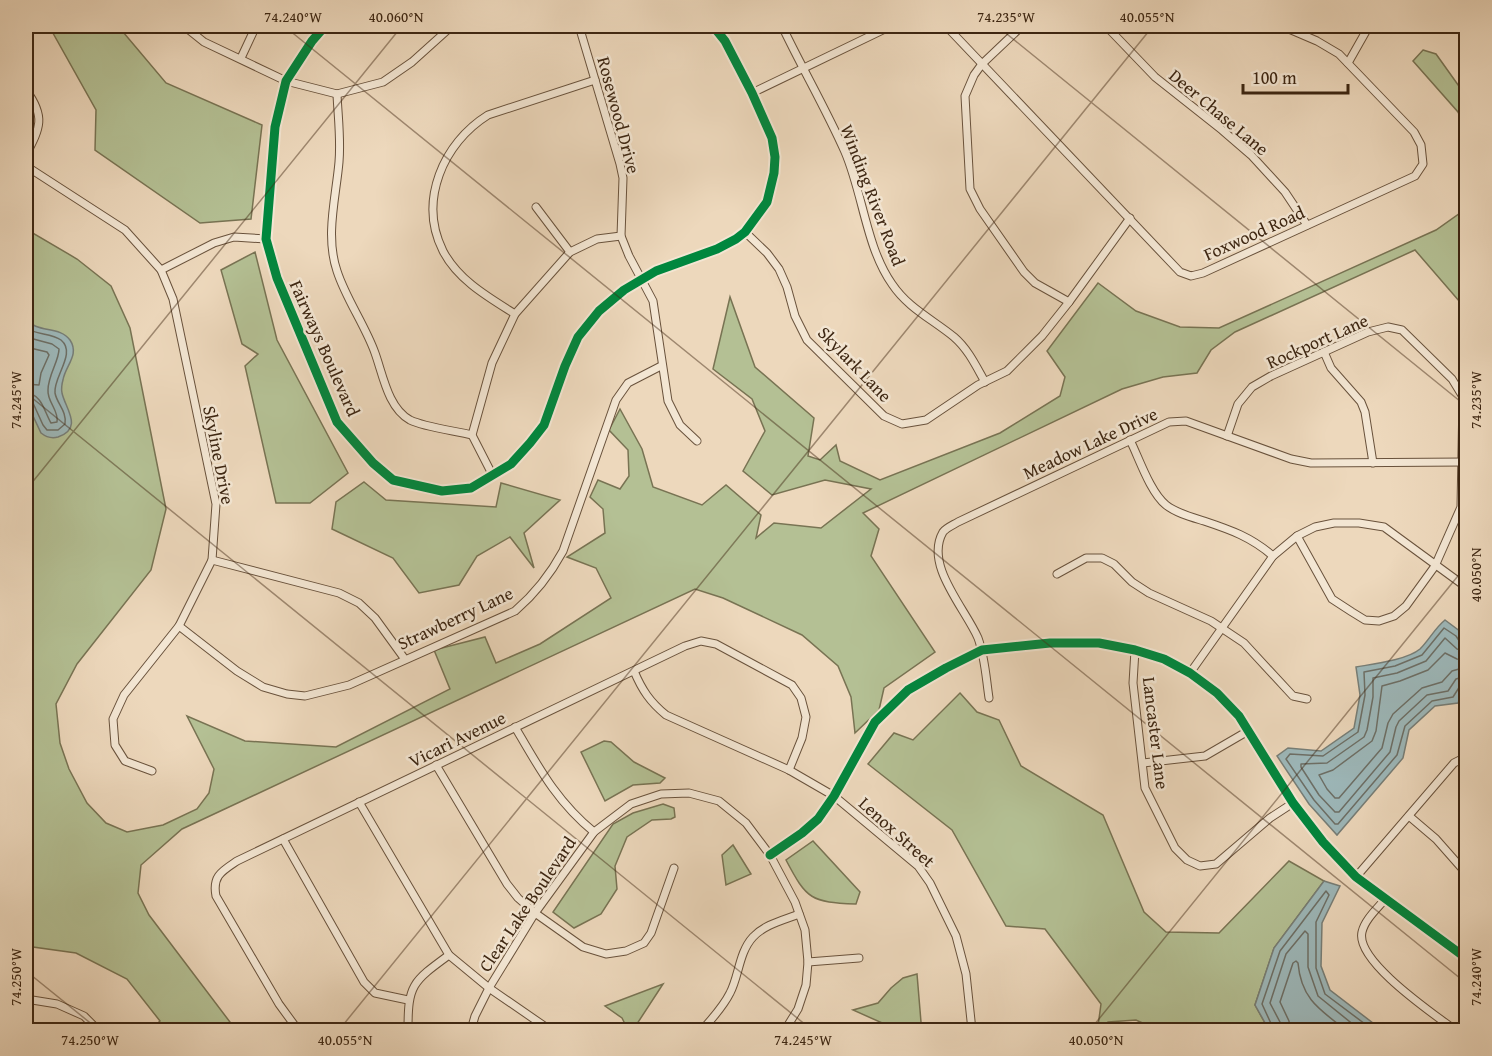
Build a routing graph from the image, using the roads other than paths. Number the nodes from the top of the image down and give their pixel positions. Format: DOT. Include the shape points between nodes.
graph roads {
  1 [pos="184,26"];
  2 [pos="256,26"];
  3 [pos="325,26"];
  4 [pos="452,26"];
  5 [pos="579,26"];
  6 [pos="713,26"];
  7 [pos="782,26"];
  8 [pos="891,26"];
  9 [pos="946,26"];
  10 [pos="1022,26"];
  11 [pos="1106,26"];
  12 [pos="1282,26"];
  13 [pos="1369,26"];
  14 [pos="882,27"];
  15 [pos="241,58"];
  16 [pos="1348,63"];
  17 [pos="982,64"];
  18 [pos="803,70"];
  19 [pos="595,80"];
  20 [pos="286,81"];
  21 [pos="26,90"];
  22 [pos="752,93"];
  23 [pos="337,94"];
  24 [pos="26,155"];
  25 [pos="26,166"];
  26 [pos="536,207"];
  27 [pos="1130,218"];
  28 [pos="1307,225"];
  29 [pos="745,232"];
  30 [pos="621,236"];
  31 [pos="266,239"];
  32 [pos="570,252"];
  33 [pos="161,270"];
  34 [pos="642,279"];
  35 [pos="1069,303"];
  36 [pos="515,314"];
  37 [pos="1324,352"];
  38 [pos="661,366"];
  39 [pos="985,382"];
  40 [pos="472,435"];
  41 [pos="1227,436"];
  42 [pos="1130,440"];
  43 [pos="697,441"];
  44 [pos="1465,462"];
  45 [pos="1373,464"];
  46 [pos="493,476"];
  47 [pos="1297,536"];
  48 [pos="1273,556"];
  49 [pos="212,560"];
  50 [pos="1435,566"];
  51 [pos="1057,574"];
  52 [pos="1467,587"];
  53 [pos="179,626"];
  54 [pos="1221,628"];
  55 [pos="982,650"];
  56 [pos="1135,650"];
  57 [pos="404,658"];
  58 [pos="634,670"];
  59 [pos="1190,673"];
  60 [pos="989,698"];
  61 [pos="1307,699"];
  62 [pos="515,727"];
  63 [pos="1248,731"];
  64 [pos="1467,759"];
  65 [pos="1143,763"];
  66 [pos="436,765"];
  67 [pos="789,770"];
  68 [pos="152,771"];
  69 [pos="834,796"];
  70 [pos="359,802"];
  71 [pos="1293,803"];
  72 [pos="1409,816"];
  73 [pos="594,832"];
  74 [pos="283,839"];
  75 [pos="770,855"];
  76 [pos="674,868"];
  77 [pos="1467,873"];
  78 [pos="1356,877"];
  79 [pos="1386,898"];
  80 [pos="535,913"];
  81 [pos="799,914"];
  82 [pos="448,955"];
  83 [pos="859,958"];
  84 [pos="1467,958"];
  85 [pos="808,962"];
  86 [pos="489,988"];
  87 [pos="26,999"];
  88 [pos="408,1000"];
  89 [pos="790,1029"];
  90 [pos="98,1030"];
  91 [pos="298,1030"];
  92 [pos="408,1030"];
  93 [pos="471,1030"];
  94 [pos="550,1030"];
  95 [pos="702,1030"];
  96 [pos="972,1030"];
  97 [pos="1455,1030"];
  1 -- 15 [label="street" via="204,42"];
  2 -- 15 [label="street"];
  3 -- 20 [label="street, Fairways Boulevard"];
  4 -- 23 [label="street" via="383,82"];
  5 -- 19 [label="street, Rosewood Drive"];
  6 -- 22 [label="street, Fairways Boulevard"];
  7 -- 18 [label="street, Winding River Road"];
  8 -- 14 [label="street"];
  9 -- 17 [label="street, Foxwood Road"];
  10 -- 17 [label="street"];
  11 -- 28 [label="street, Deer Chase Lane" via="1155,78 1251,155 1285,192"];
  12 -- 16 [label="street, Foxwood Road" via="1317,41"];
  13 -- 16 [label="street"];
  14 -- 18 [label="street"];
  15 -- 20 [label="street"];
  16 -- 28 [label="street, Foxwood Road" via="1414,132 1421,145 1423,164 1415,176"];
  17 -- 27 [label="street, Foxwood Road"];
  17 -- 35 [label="street" via="965,96 970,189 1024,272"];
  18 -- 22 [label="street"];
  18 -- 39 [label="street, Winding River Road" via="845,152 879,261 892,284 907,303 955,338 969,353"];
  19 -- 30 [label="street, Rosewood Drive" via="623,178"];
  19 -- 36 [label="street" via="488,115 472,125 440,170 433,203 435,226 444,251 471,285"];
  20 -- 23 [label="street"];
  20 -- 31 [label="street, Fairways Boulevard" via="274,127"];
  21 -- 24 [label="street" via="40,119 39,131"];
  22 -- 29 [label="street, Fairways Boulevard" via="772,138 775,158 767,202"];
  23 -- 40 [label="street" via="339,163 332,209 336,270 399,412 411,421"];
  25 -- 33 [label="street, Skyline Drive" via="125,230"];
  26 -- 32 [label="street"];
  27 -- 28 [label="street, Foxwood Road" via="1180,272 1191,276"];
  27 -- 35 [label="street, Skylark Lane"];
  29 -- 34 [label="street, Fairways Boulevard" via="717,249"];
  29 -- 39 [label="street, Skylark Lane" via="779,269 807,340 884,416 902,424 926,420"];
  30 -- 32 [label="street" via="597,239"];
  30 -- 34 [label="street, Rosewood Drive"];
  31 -- 33 [label="street" via="234,237"];
  31 -- 46 [label="street, Fairways Boulevard" via="277,278 337,422 373,463 393,480 442,491 471,488"];
  32 -- 36 [label="street"];
  33 -- 49 [label="street, Skyline Drive" via="173,299 216,504"];
  34 -- 38 [label="street, Rosewood Drive" via="653,301"];
  34 -- 46 [label="street, Fairways Boulevard" via="599,311 578,337 544,425 511,464"];
  35 -- 39 [label="street, Skylark Lane" via="1007,371"];
  36 -- 40 [label="street" via="492,363"];
  37 -- 41 [label="street, Rockport Lane" via="1252,387 1239,404"];
  37 -- 44 [label="street, Rockport Lane" via="1368,332 1388,327 1402,330 1452,379 1463,398"];
  37 -- 45 [label="street" via="1365,412"];
  38 -- 43 [label="street, Rosewood Drive" via="668,401 680,425"];
  38 -- 57 [label="street, Strawberry Lane" via="628,383 616,400 563,551 533,596 514,610"];
  40 -- 46 [label="street"];
  41 -- 42 [label="street, Meadow Lake Drive" via="1186,421 1169,422"];
  41 -- 45 [label="street, Meadow Lake Drive" via="1311,463"];
  42 -- 48 [label="street" via="1155,492 1166,504 1182,514 1257,542"];
  42 -- 55 [label="street, Meadow Lake Drive" via="944,530 937,547 940,568"];
  44 -- 45 [label="street, Meadow Lake Drive"];
  44 -- 50 [label="street, Rockport Lane" via="1461,507"];
  47 -- 48 [label="street"];
  47 -- 50 [label="street" via="1334,523 1384,527"];
  47 -- 50 [label="street, Rockport Lane" via="1332,599 1365,620 1394,616"];
  48 -- 54 [label="street"];
  49 -- 53 [label="street, Skyline Drive"];
  49 -- 57 [label="street" via="339,593 375,618"];
  50 -- 52 [label="street"];
  51 -- 54 [label="street" via="1086,558 1102,558 1149,593"];
  53 -- 57 [label="street, Strawberry Lane" via="263,687 287,694 305,696 339,688"];
  53 -- 68 [label="street, Skyline Drive" via="124,695 113,718 115,745 125,761"];
  54 -- 59 [label="street"];
  54 -- 61 [label="street" via="1244,644 1293,696"];
  55 -- 56 [label="street" via="1050,643 1099,643"];
  55 -- 60 [label="street, Meadow Lake Drive"];
  55 -- 69 [label="street" via="908,690 874,722"];
  56 -- 59 [label="street"];
  56 -- 65 [label="street, Lancaster Lane" via="1133,682"];
  58 -- 62 [label="street, Vicari Avenue"];
  58 -- 67 [label="street, Lenox Street" via="642,690 666,715"];
  58 -- 67 [label="street, Vicari Avenue" via="701,641 716,644 792,685 801,698 806,717"];
  59 -- 63 [label="street" via="1217,693"];
  62 -- 66 [label="street, Vicari Avenue"];
  62 -- 73 [label="street" via="560,800"];
  63 -- 65 [label="street" via="1205,756"];
  63 -- 71 [label="street"];
  64 -- 72 [label="street" via="1454,763"];
  65 -- 71 [label="street, Lancaster Lane" via="1145,788 1175,848 1200,866 1216,864"];
  66 -- 70 [label="street, Vicari Avenue"];
  66 -- 80 [label="street" via="507,884"];
  67 -- 69 [label="street, Lenox Street"];
  69 -- 75 [label="street" via="819,819"];
  69 -- 96 [label="street, Lenox Street" via="918,866 930,882 956,936 966,974"];
  70 -- 74 [label="street, Vicari Avenue"];
  70 -- 82 [label="street"];
  71 -- 78 [label="street" via="1318,837"];
  72 -- 77 [label="street"];
  72 -- 78 [label="street"];
  73 -- 75 [label="street, Clear Lake Boulevard" via="631,804 661,794 688,793 720,801 746,823"];
  73 -- 80 [label="street, Clear Lake Boulevard"];
  74 -- 88 [label="street" via="364,982 375,993"];
  74 -- 91 [label="street, Vicari Avenue" via="220,872 214,886 216,896"];
  75 -- 81 [label="street, Clear Lake Boulevard"];
  76 -- 80 [label="street" via="651,933 645,943 626,951 606,954 583,948"];
  78 -- 79 [label="street"];
  79 -- 84 [label="street"];
  79 -- 97 [label="street" via="1362,931 1365,951 1399,987"];
  80 -- 86 [label="street, Clear Lake Boulevard"];
  81 -- 85 [label="street, Clear Lake Boulevard"];
  81 -- 95 [label="street" via="753,937 742,956 731,992"];
  82 -- 86 [label="street"];
  82 -- 88 [label="street" via="424,973"];
  83 -- 85 [label="street"];
  85 -- 89 [label="street, Clear Lake Boulevard" via="806,985"];
  86 -- 93 [label="street, Clear Lake Boulevard"];
  86 -- 94 [label="street"];
  87 -- 90 [label="street" via="57,1004 84,1016"];
  88 -- 92 [label="street"];
}
